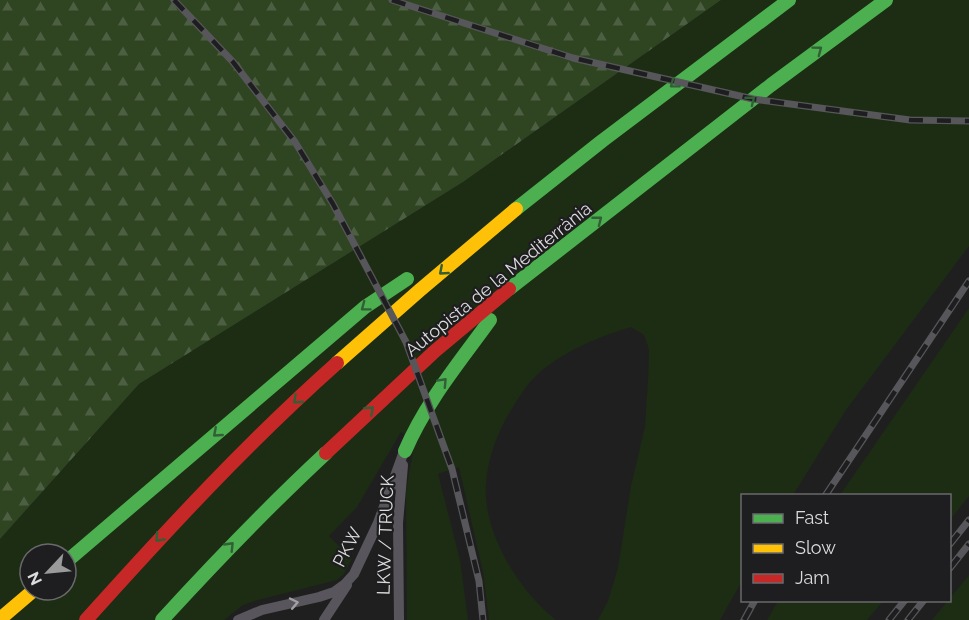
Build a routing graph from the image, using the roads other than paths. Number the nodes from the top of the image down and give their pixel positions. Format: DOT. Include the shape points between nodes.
graph roads {
  1 [pos="789,0"];
  2 [pos="886,0"];
  3 [pos="535,192"];
  4 [pos="518,282"];
  5 [pos="405,451"];
  6 [pos="78,552"];
  7 [pos="354,574"];
  8 [pos="19,602"];
  9 [pos="0,619"];
  10 [pos="86,620"];
  11 [pos="162,620"];
  12 [pos="238,620"];
  13 [pos="324,620"];
  14 [pos="399,620"];
  1 -- 3 [label="highway, one-way"];
  4 -- 2 [label="highway, Autopista de la Mediterrània, one-way"];
  3 -- 6 [label="highway, one-way" via="365,307"];
  3 -- 10 [label="highway, one-way" via="261,435 187,508"];
  5 -- 4 [label="highway, one-way" via="436,389"];
  11 -- 4 [label="highway, Autopista de la Mediterrània, one-way" via="281,495 435,351"];
  5 -- 7 [label="lane, PKW"];
  5 -- 14 [label="lane, LKW / TRUCK" via="398,523"];
  12 -- 7 [label="lane, PKW, one-way" via="262,609 334,592"];
  7 -- 13 [label="lane"];
  8 -- 9 [label="highway"];
}
